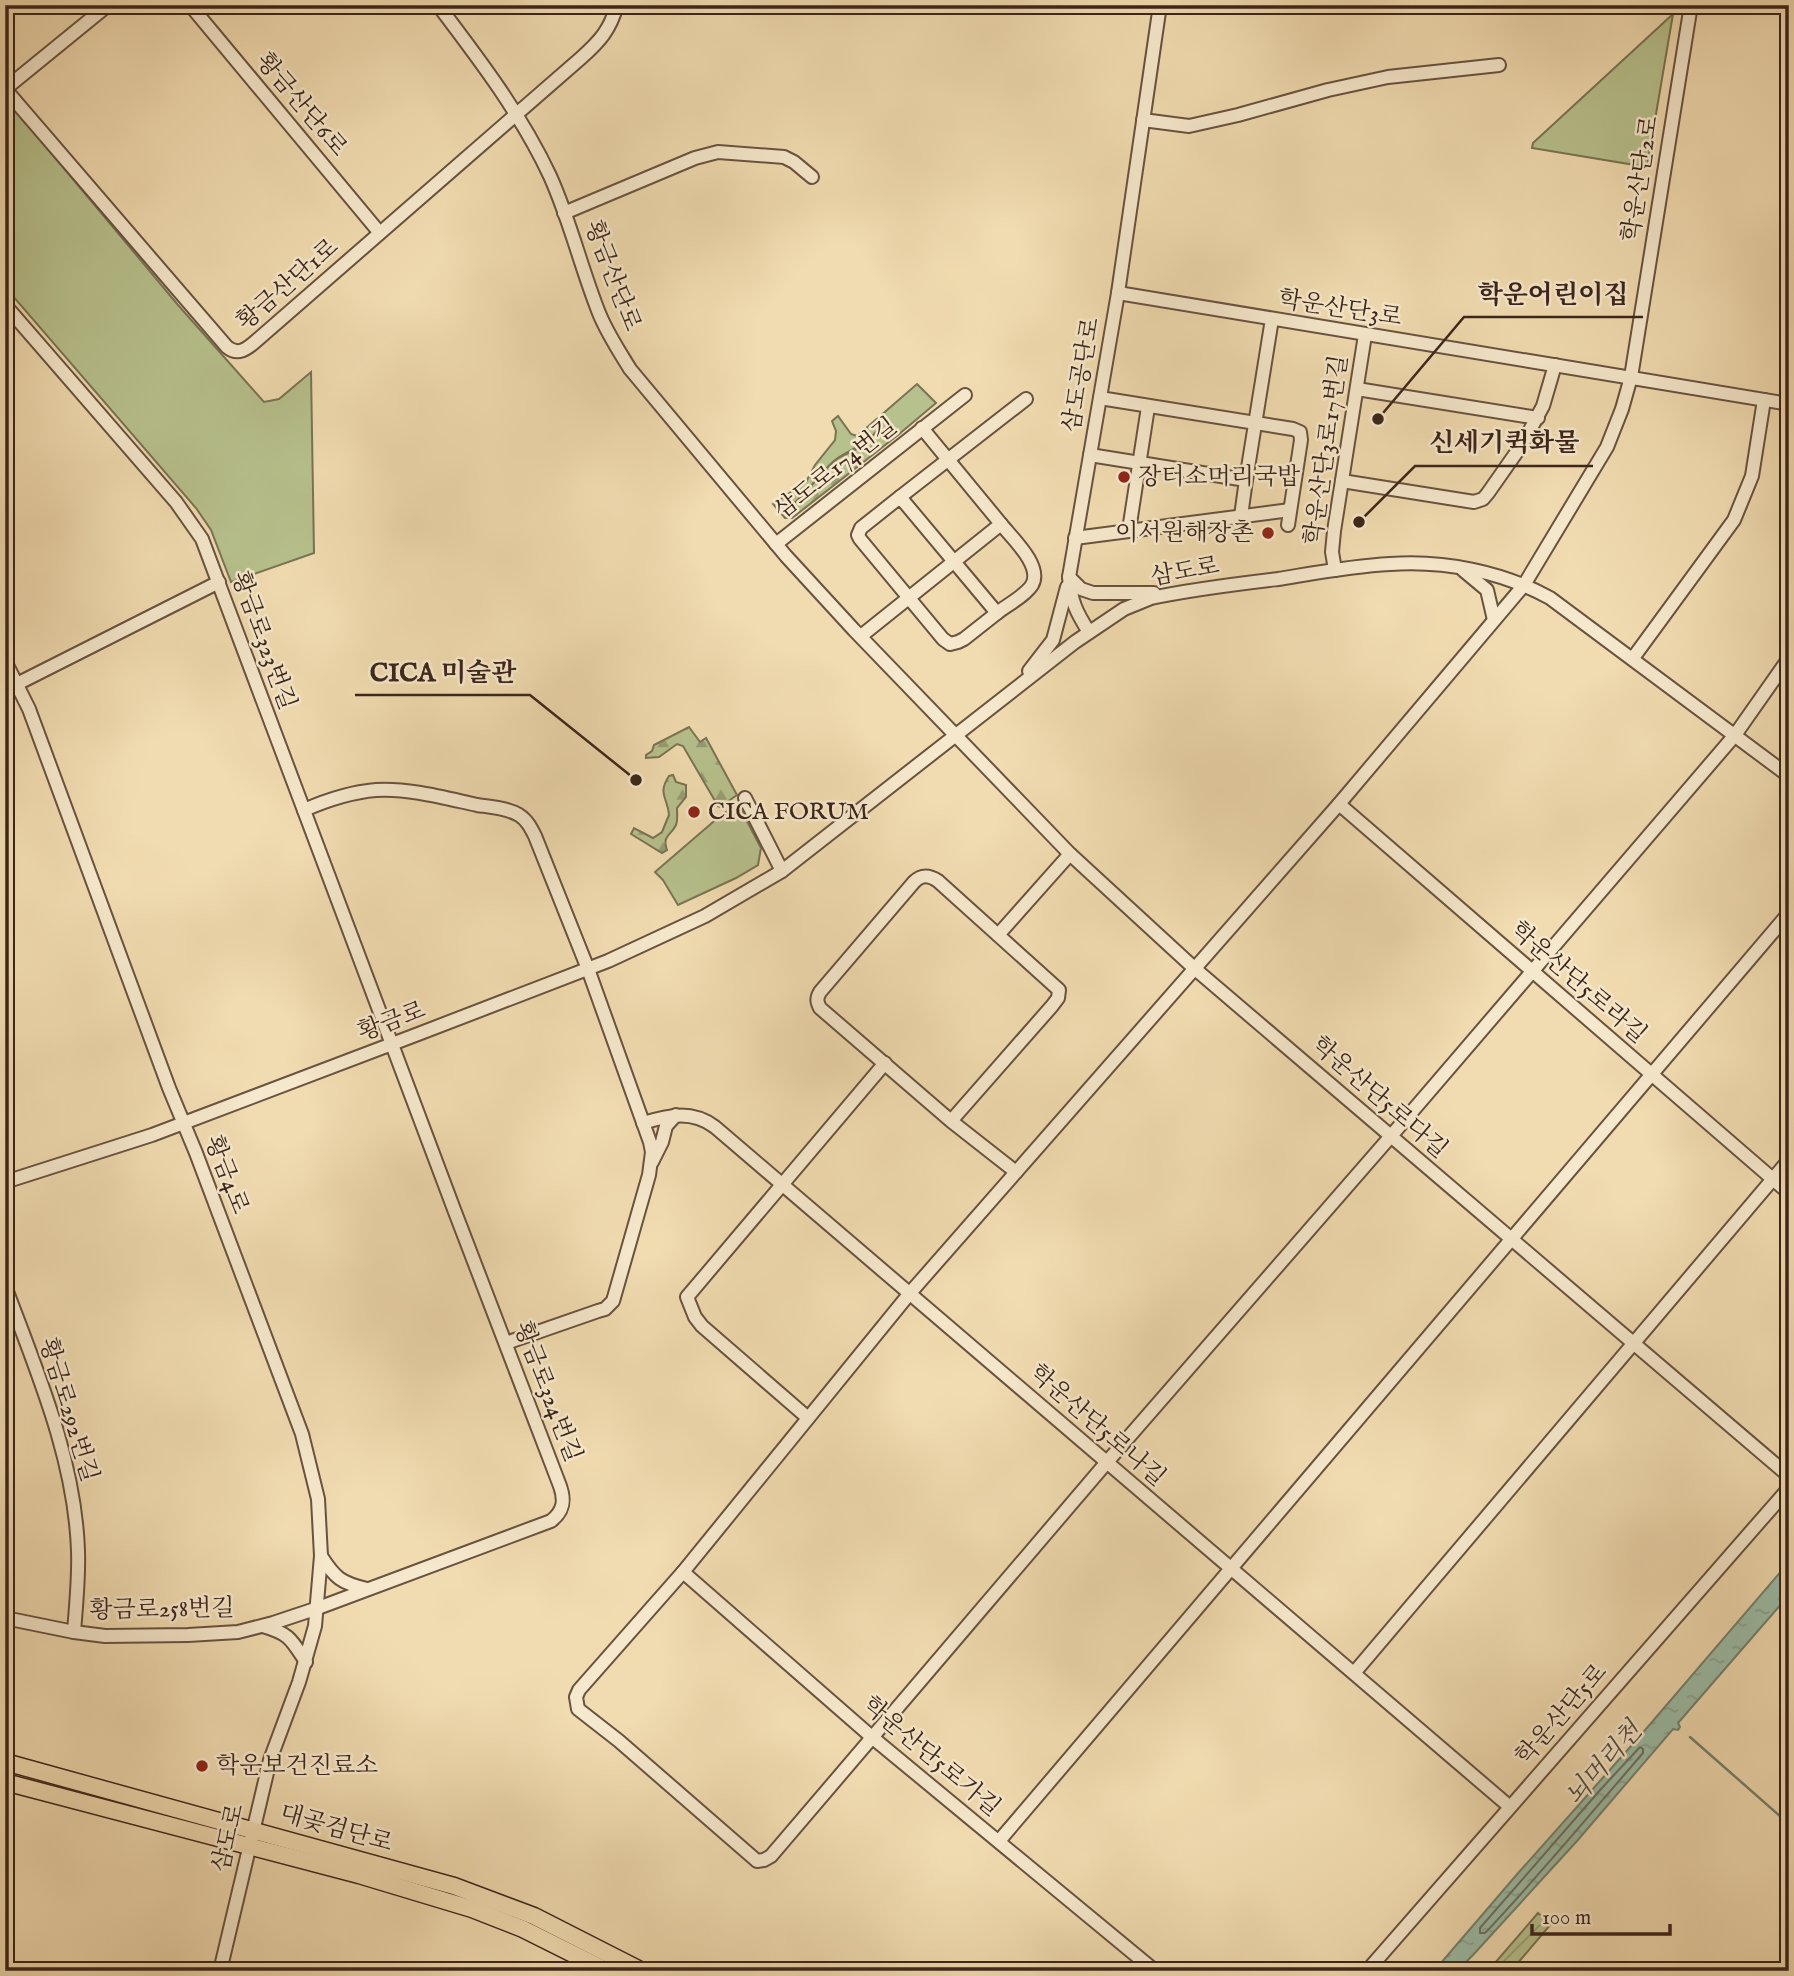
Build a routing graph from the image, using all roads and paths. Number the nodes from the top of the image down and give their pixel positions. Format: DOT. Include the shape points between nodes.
graph roads {
  1 [pos="107,5"];
  2 [pos="190,5"];
  3 [pos="438,5"];
  4 [pos="617,5"];
  5 [pos="1160,5"];
  6 [pos="1691,5"];
  7 [pos="1499,65"];
  8 [pos="5,89"];
  9 [pos="517,113"];
  10 [pos="1143,120"];
  11 [pos="812,177"];
  12 [pos="565,213"];
  13 [pos="379,232"];
  14 [pos="1118,293"];
  15 [pos="5,305"];
  16 [pos="1272,319"];
  17 [pos="1364,335"];
  18 [pos="1555,365"];
  19 [pos="1631,377"];
  20 [pos="1357,389"];
  21 [pos="965,395"];
  22 [pos="1100,398"];
  23 [pos="1026,399"];
  24 [pos="1765,400"];
  25 [pos="1789,404"];
  26 [pos="1148,407"];
  27 [pos="1538,418"];
  28 [pos="1255,423"];
  29 [pos="922,428"];
  30 [pos="1090,455"];
  31 [pos="948,460"];
  32 [pos="1139,463"];
  33 [pos="1246,480"];
  34 [pos="1342,481"];
  35 [pos="900,497"];
  36 [pos="1290,510"];
  37 [pos="1241,516"];
  38 [pos="1001,524"];
  39 [pos="1288,525"];
  40 [pos="1129,530"];
  41 [pos="1075,538"];
  42 [pos="776,544"];
  43 [pos="954,562"];
  44 [pos="1460,568"];
  45 [pos="1335,570"];
  46 [pos="1069,577"];
  47 [pos="219,582"];
  48 [pos="1524,585"];
  49 [pos="1191,591"];
  50 [pos="909,597"];
  51 [pos="997,613"];
  52 [pos="1494,620"];
  53 [pos="1089,632"];
  54 [pos="861,636"];
  55 [pos="1633,658"];
  56 [pos="1789,658"];
  57 [pos="5,661"];
  58 [pos="18,684"];
  59 [pos="1019,685"];
  60 [pos="5,690"];
  61 [pos="958,735"];
  62 [pos="1735,735"];
  63 [pos="1789,776"];
  64 [pos="745,798"];
  65 [pos="1339,804"];
  66 [pos="304,810"];
  67 [pos="1070,853"];
  68 [pos="782,872"];
  69 [pos="1789,914"];
  70 [pos="998,935"];
  71 [pos="1194,968"];
  72 [pos="588,969"];
  73 [pos="1533,971"];
  74 [pos="391,1044"];
  75 [pos="885,1063"];
  76 [pos="1651,1074"];
  77 [pos="636,1105"];
  78 [pos="670,1116"];
  79 [pos="951,1121"];
  80 [pos="184,1122"];
  81 [pos="643,1123"];
  82 [pos="1391,1136"];
  83 [pos="1789,1160"];
  84 [pos="652,1162"];
  85 [pos="1016,1172"];
  86 [pos="1772,1179"];
  87 [pos="5,1182"];
  88 [pos="782,1184"];
  89 [pos="1789,1193"];
  90 [pos="1512,1239"];
  91 [pos="5,1286"];
  92 [pos="910,1293"];
  93 [pos="506,1343"];
  94 [pos="1633,1343"];
  95 [pos="808,1418"];
  96 [pos="1107,1462"];
  97 [pos="1789,1476"];
  98 [pos="1789,1488"];
  99 [pos="321,1556"];
  100 [pos="1232,1569"];
  101 [pos="683,1572"];
  102 [pos="367,1589"];
  103 [pos="318,1608"];
  104 [pos="5,1618"];
  105 [pos="262,1626"];
  106 [pos="74,1632"];
  107 [pos="306,1662"];
  108 [pos="1354,1673"];
  109 [pos="286,1717"];
  110 [pos="873,1738"];
  111 [pos="5,1762"];
  112 [pos="5,1783"];
  113 [pos="1510,1807"];
  114 [pos="253,1829"];
  115 [pos="999,1841"];
  116 [pos="248,1847"];
  117 [pos="220,1971"];
  118 [pos="607,1971"];
  119 [pos="642,1971"];
  120 [pos="1155,1971"];
  121 [pos="1367,1971"];
  1 -- 8 [label="street"];
  2 -- 13 [label="street, 황금산단6로"];
  3 -- 9 [label="street, 황금산단로"];
  4 -- 9 [label="street, 황금산단1로" via="597,43"];
  5 -- 10 [label="street, 삼도공단로"];
  6 -- 19 [label="street, 학운산단2로"];
  7 -- 10 [label="street" via="1388,77 1189,125"];
  8 -- 13 [label="street, 황금산단1로" via="231,351 245,350"];
  9 -- 12 [label="street, 황금산단로"];
  9 -- 13 [label="street, 황금산단1로"];
  10 -- 14 [label="street, 삼도공단로"];
  11 -- 12 [label="street" via="784,157 712,153"];
  12 -- 42 [label="street, 황금산단로" via="599,313 630,369"];
  14 -- 16 [label="street, 학운산단3로"];
  14 -- 22 [label="street, 삼도공단로"];
  15 -- 47 [label="street, 황금로323번길" via="186,515 202,539"];
  16 -- 17 [label="street, 학운산단3로"];
  16 -- 28 [label="street"];
  17 -- 18 [label="street, 학운산단3로"];
  17 -- 20 [label="street, 학운산단3로17번길"];
  18 -- 19 [label="street, 학운산단3로"];
  18 -- 27 [label="street"];
  19 -- 24 [label="street, 학운산단3로"];
  19 -- 48 [label="street, 학운산단2로" via="1607,447"];
  20 -- 27 [label="street"];
  20 -- 34 [label="street, 학운산단3로17번길"];
  21 -- 29 [label="street, 삼도로174번길"];
  22 -- 26 [label="street"];
  22 -- 30 [label="street, 삼도공단로"];
  23 -- 31 [label="street"];
  24 -- 25 [label="street, 학운산단3로"];
  24 -- 55 [label="street" via="1752,476 1734,520"];
  26 -- 28 [label="street"];
  26 -- 32 [label="street"];
  27 -- 34 [label="street" via="1479,501"];
  28 -- 33 [label="street"];
  28 -- 36 [label="street" via="1300,432"];
  29 -- 31 [label="street, 삼도로174번길"];
  29 -- 42 [label="street, 삼도로174번길"];
  30 -- 32 [label="street"];
  30 -- 41 [label="street, 삼도공단로"];
  31 -- 35 [label="street"];
  31 -- 38 [label="street, 삼도로174번길"];
  32 -- 33 [label="street"];
  32 -- 40 [label="street"];
  33 -- 37 [label="street"];
  34 -- 45 [label="street, 학운산단3로17번길" via="1332,542"];
  35 -- 43 [label="street"];
  35 -- 50 [label="street" via="858,535"];
  36 -- 37 [label="street"];
  36 -- 39 [label="street"];
  37 -- 40 [label="street"];
  38 -- 43 [label="street"];
  38 -- 51 [label="street, 삼도로174번길" via="1035,573 1029,589"];
  40 -- 41 [label="street"];
  41 -- 46 [label="street, 삼도공단로"];
  42 -- 54 [label="street, 삼도로174번길"];
  43 -- 50 [label="street"];
  43 -- 51 [label="street"];
  44 -- 45 [label="street, 삼도로" via="1392,564"];
  44 -- 48 [label="street, 삼도로"];
  44 -- 52 [label="street" via="1487,590"];
  45 -- 49 [label="street, 삼도로"];
  46 -- 49 [label="street" via="1081,589 1099,594"];
  46 -- 53 [label="street, 삼도공단로" via="1071,599"];
  46 -- 59 [label="street" via="1053,640"];
  47 -- 58 [label="street"];
  47 -- 66 [label="street, 황금로323번길"];
  48 -- 52 [label="street, 학운산단2로"];
  48 -- 55 [label="street, 삼도로" via="1550,598"];
  49 -- 53 [label="street, 삼도로" via="1137,603"];
  50 -- 51 [label="street" via="950,644"];
  50 -- 54 [label="street"];
  52 -- 65 [label="street, 학운산단2로"];
  53 -- 59 [label="street, 삼도로"];
  54 -- 61 [label="street, 삼도로174번길"];
  55 -- 62 [label="street, 삼도로"];
  56 -- 62 [label="street"];
  57 -- 58 [label="street, 황금4로"];
  58 -- 60 [label="street"];
  58 -- 80 [label="street, 황금4로"];
  59 -- 61 [label="street, 삼도로"];
  61 -- 67 [label="street, 학운산단5로다길"];
  61 -- 68 [label="street, 삼도로"];
  62 -- 63 [label="street, 삼도로"];
  62 -- 73 [label="street"];
  64 -- 68 [label="street"];
  65 -- 71 [label="street, 학운산단2로"];
  65 -- 73 [label="street, 학운산단5로라길"];
  66 -- 72 [label="street" via="347,795 386,790 520,816 535,836"];
  66 -- 74 [label="street, 황금로323번길"];
  67 -- 70 [label="street"];
  67 -- 71 [label="street, 학운산단5로다길"];
  68 -- 72 [label="street, 황금로" via="705,916"];
  69 -- 76 [label="street"];
  70 -- 75 [label="street" via="932,877 914,882 817,998 820,1008"];
  70 -- 79 [label="street" via="1057,987 1058,998"];
  71 -- 82 [label="street, 학운산단5로다길"];
  71 -- 85 [label="street, 학운산단2로"];
  72 -- 74 [label="street, 황금로"];
  72 -- 77 [label="street"];
  73 -- 76 [label="street, 학운산단5로라길"];
  73 -- 82 [label="street"];
  74 -- 80 [label="street, 황금로"];
  74 -- 93 [label="street, 황금로324번길"];
  75 -- 79 [label="street"];
  75 -- 88 [label="street"];
  76 -- 86 [label="street, 학운산단5로라길"];
  76 -- 90 [label="street"];
  77 -- 78 [label="street, 학운산단5로나길"];
  77 -- 81 [label="street"];
  78 -- 81 [label="street"];
  78 -- 84 [label="street"];
  78 -- 88 [label="street, 학운산단5로나길" via="707,1121"];
  79 -- 85 [label="street"];
  80 -- 87 [label="street, 황금로"];
  80 -- 99 [label="street, 황금4로" via="302,1434 318,1499"];
  81 -- 84 [label="street"];
  82 -- 90 [label="street, 학운산단5로다길"];
  82 -- 96 [label="street"];
  83 -- 86 [label="street"];
  84 -- 93 [label="street" via="613,1301 605,1309"];
  85 -- 92 [label="street, 학운산단2로"];
  86 -- 89 [label="street, 학운산단5로라길"];
  86 -- 94 [label="street"];
  88 -- 92 [label="street, 학운산단5로나길"];
  88 -- 95 [label="street" via="687,1297 702,1326"];
  90 -- 94 [label="street, 학운산단5로다길"];
  90 -- 100 [label="street"];
  91 -- 106 [label="street, 황금로292번길" via="53,1420 72,1497 78,1552"];
  92 -- 95 [label="street, 학운산단2로"];
  92 -- 96 [label="street, 학운산단5로나길"];
  93 -- 102 [label="street, 황금로324번길" via="560,1486 564,1501 559,1513 551,1521"];
  94 -- 97 [label="street, 학운산단5로다길"];
  94 -- 108 [label="street"];
  95 -- 101 [label="street, 학운산단2로"];
  96 -- 100 [label="street, 학운산단5로나길"];
  96 -- 110 [label="street"];
  98 -- 113 [label="street, 학운산단5로"];
  99 -- 102 [label="street" via="340,1580"];
  99 -- 103 [label="street, 황금4로"];
  100 -- 108 [label="street, 학운산단5로나길"];
  100 -- 115 [label="street"];
  101 -- 110 [label="street, 학운산단5로가길"];
  101 -- 110 [label="street, 학운산단2로" via="579,1690 578,1709 757,1861 779,1848"];
  102 -- 103 [label="street, 황금로324번길"];
  103 -- 105 [label="street, 황금로258번길"];
  103 -- 107 [label="street, 황금4로"];
  104 -- 106 [label="street, 황금로258번길"];
  105 -- 106 [label="street, 황금로258번길" via="188,1635"];
  105 -- 107 [label="street" via="284,1633"];
  107 -- 109 [label="street, 황금4로"];
  108 -- 113 [label="street, 학운산단5로나길"];
  109 -- 114 [label="street, 삼도로"];
  110 -- 115 [label="street, 학운산단5로가길"];
  111 -- 114 [label="main road, 대곶검단로"];
  112 -- 116 [label="main road, 대곶검단로"];
  113 -- 121 [label="street, 학운산단5로"];
  114 -- 116 [label="street, 삼도로"];
  114 -- 119 [label="main road, 대곶검단로" via="454,1886 534,1916"];
  115 -- 120 [label="street, 학운산단5로가길"];
  116 -- 117 [label="street, 삼도로"];
  116 -- 118 [label="main road, 대곶검단로" via="472,1909"];
}
